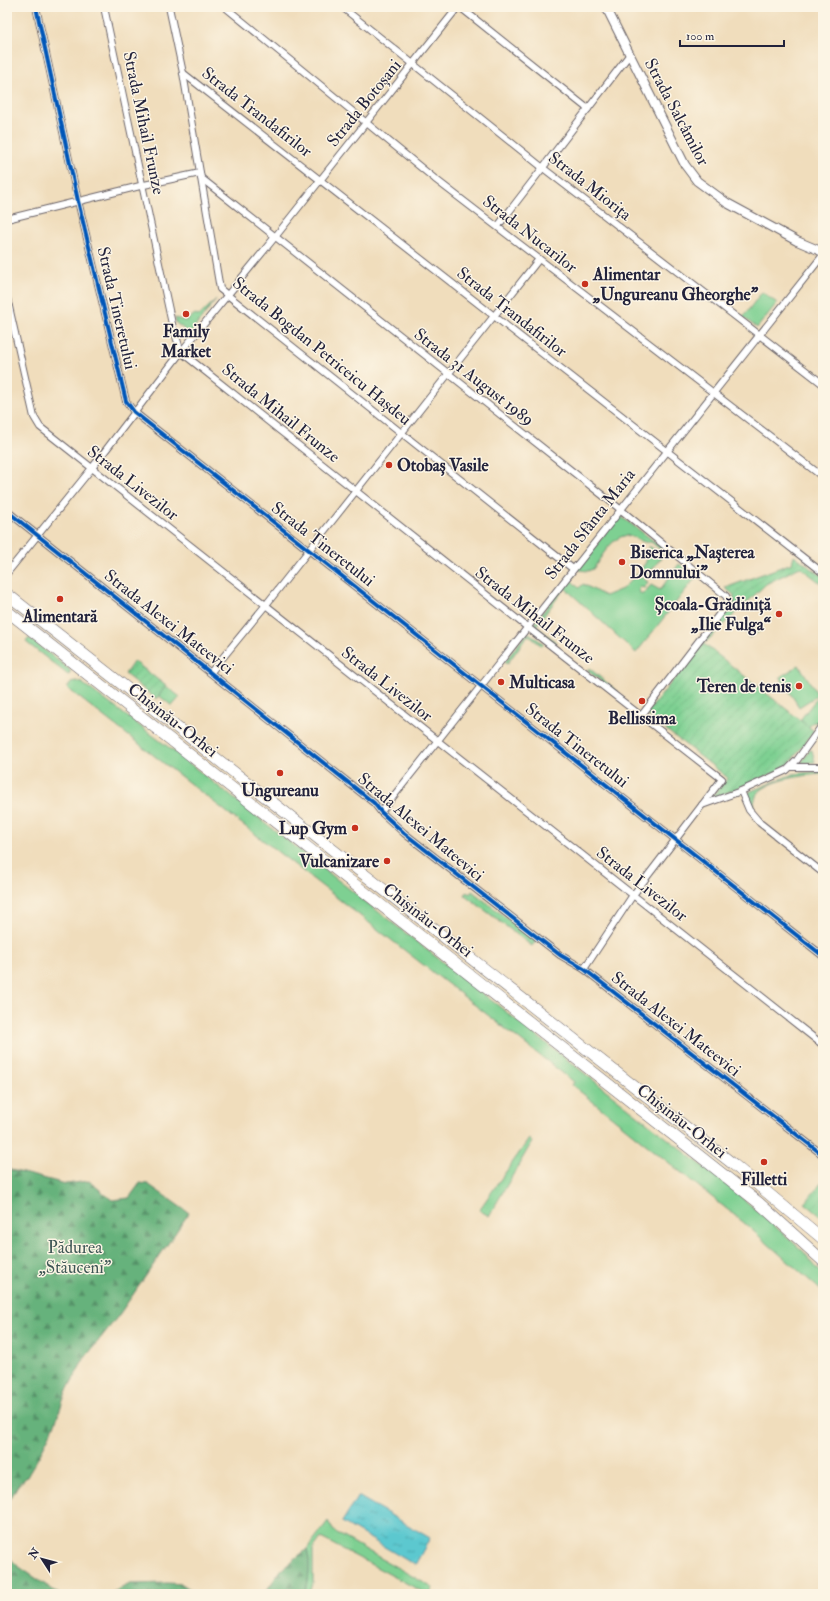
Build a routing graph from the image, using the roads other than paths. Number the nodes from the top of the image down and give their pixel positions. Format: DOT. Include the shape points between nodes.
graph roads {
  1 [pos="36,7"];
  2 [pos="104,7"];
  3 [pos="169,7"];
  4 [pos="225,7"];
  5 [pos="342,7"];
  6 [pos="459,7"];
  7 [pos="606,7"];
  8 [pos="630,54"];
  9 [pos="414,64"];
  10 [pos="183,73"];
  11 [pos="588,109"];
  12 [pos="367,122"];
  13 [pos="543,168"];
  14 [pos="200,176"];
  15 [pos="321,180"];
  16 [pos="144,185"];
  17 [pos="78,201"];
  18 [pos="7,219"];
  19 [pos="498,226"];
  20 [pos="275,237"];
  21 [pos="823,254"];
  22 [pos="539,259"];
  23 [pos="228,295"];
  24 [pos="7,298"];
  25 [pos="493,317"];
  26 [pos="759,335"];
  27 [pos="181,352"];
  28 [pos="447,374"];
  29 [pos="823,384"];
  30 [pos="713,393"];
  31 [pos="134,412"];
  32 [pos="401,432"];
  33 [pos="667,451"];
  34 [pos="92,468"];
  35 [pos="823,477"];
  36 [pos="356,491"];
  37 [pos="620,509"];
  38 [pos="7,511"];
  39 [pos="38,535"];
  40 [pos="309,550"];
  41 [pos="573,569"];
  42 [pos="7,573"];
  43 [pos="823,574"];
  44 [pos="7,594"];
  45 [pos="265,606"];
  46 [pos="7,611"];
  47 [pos="527,627"];
  48 [pos="210,672"];
  49 [pos="481,686"];
  50 [pos="641,716"];
  51 [pos="823,724"];
  52 [pos="437,741"];
  53 [pos="792,767"];
  54 [pos="823,767"];
  55 [pos="741,791"];
  56 [pos="702,805"];
  57 [pos="381,812"];
  58 [pos="675,840"];
  59 [pos="823,873"];
  60 [pos="634,895"];
  61 [pos="823,956"];
  62 [pos="584,969"];
  63 [pos="823,1045"];
  64 [pos="823,1155"];
  65 [pos="823,1240"];
  66 [pos="823,1261"];
  1 -- 17 [label="street, Strada Tineretului"];
  2 -- 16 [label="street, Strada Mihail Frunze"];
  3 -- 10 [label="street, Strada Bogdan Petriceicu Hașdeu"];
  4 -- 12 [label="street, Strada Nucarilor"];
  5 -- 9 [label="street, Strada Miorița"];
  6 -- 9 [label="street, Strada Botoșani"];
  6 -- 11 [label="street"];
  7 -- 8 [label="street, Strada Salcâmilor"];
  8 -- 11 [label="street"];
  8 -- 21 [label="street, Strada Salcâmilor" via="685,165 696,181 727,203"];
  9 -- 12 [label="street, Strada Botoșani"];
  9 -- 13 [label="street, Strada Miorița"];
  10 -- 14 [label="street, Strada Bogdan Petriceicu Hașdeu"];
  10 -- 15 [label="street, Strada Trandafirilor"];
  11 -- 13 [label="street"];
  12 -- 15 [label="street, Strada Botoșani"];
  12 -- 19 [label="street, Strada Nucarilor" via="435,179"];
  13 -- 19 [label="street"];
  13 -- 26 [label="street, Strada Miorița"];
  14 -- 16 [label="street"];
  14 -- 20 [label="street, Strada 31 August 1989"];
  14 -- 23 [label="street, Strada Bogdan Petriceicu Hașdeu" via="220,289"];
  15 -- 20 [label="street, Strada Botoșani"];
  15 -- 25 [label="street, Strada Trandafirilor"];
  16 -- 17 [label="street"];
  16 -- 27 [label="street, Strada Mihail Frunze" via="172,324"];
  17 -- 18 [label="street"];
  17 -- 31 [label="street, Strada Tineretului" via="126,401"];
  19 -- 22 [label="street, Strada Nucarilor"];
  20 -- 23 [label="street, Strada Botoșani"];
  20 -- 28 [label="street, Strada 31 August 1989"];
  21 -- 26 [label="street, Strada Sfânta Maria"];
  22 -- 25 [label="street"];
  22 -- 30 [label="street, Strada Nucarilor"];
  23 -- 27 [label="street, Strada Botoșani"];
  23 -- 32 [label="street, Strada Bogdan Petriceicu Hașdeu"];
  24 -- 34 [label="street, Strada Livezilor" via="36,422"];
  25 -- 28 [label="street"];
  25 -- 33 [label="street, Strada Trandafirilor" via="498,318"];
  26 -- 29 [label="street, Strada Miorița"];
  26 -- 30 [label="street, Strada Sfânta Maria"];
  27 -- 31 [label="street, Strada Botoșani"];
  27 -- 36 [label="street, Strada Mihail Frunze"];
  28 -- 32 [label="street"];
  28 -- 37 [label="street, Strada 31 August 1989"];
  30 -- 33 [label="street, Strada Sfânta Maria"];
  30 -- 35 [label="street, Strada Nucarilor"];
  31 -- 34 [label="street, Strada Botoșani"];
  31 -- 40 [label="street, Strada Tineretului"];
  32 -- 36 [label="street"];
  32 -- 41 [label="street, Strada Bogdan Petriceicu Hașdeu"];
  33 -- 37 [label="street, Strada Sfânta Maria"];
  33 -- 43 [label="street, Strada Trandafirilor"];
  34 -- 39 [label="street, Strada Botoșani"];
  34 -- 45 [label="street, Strada Livezilor"];
  36 -- 40 [label="street"];
  36 -- 47 [label="street, Strada Mihail Frunze"];
  37 -- 41 [label="street, Strada Sfânta Maria"];
  37 -- 50 [label="street, Strada 31 August 1989" via="724,593 728,600"];
  38 -- 39 [label="street, Strada Alexei Mateevici"];
  39 -- 42 [label="street, Strada Botoșani"];
  39 -- 48 [label="street, Strada Alexei Mateevici"];
  40 -- 45 [label="street"];
  40 -- 49 [label="street, Strada Tineretului"];
  41 -- 47 [label="street, Strada Sfânta Maria"];
  44 -- 65 [label="highway, Chișinău-Orhei" via="733,1164"];
  45 -- 48 [label="street"];
  45 -- 52 [label="street, Strada Livezilor"];
  46 -- 66 [label="highway, Chișinău-Orhei" via="759,1203"];
  47 -- 49 [label="street, Strada Sfânta Maria"];
  47 -- 50 [label="street, Strada Mihail Frunze"];
  48 -- 57 [label="street, Strada Alexei Mateevici" via="374,803"];
  49 -- 52 [label="street, Strada Sfânta Maria"];
  49 -- 58 [label="street, Strada Tineretului"];
  50 -- 56 [label="street, Strada Mihail Frunze" via="722,779"];
  51 -- 53 [label="street"];
  52 -- 57 [label="street, Strada Sfânta Maria"];
  52 -- 60 [label="street, Strada Livezilor"];
  53 -- 54 [label="street"];
  53 -- 55 [label="street"];
  55 -- 56 [label="street"];
  55 -- 59 [label="street" via="749,810 760,824"];
  56 -- 58 [label="street"];
  57 -- 62 [label="street, Strada Alexei Mateevici" via="404,833 560,955"];
  58 -- 60 [label="street"];
  58 -- 61 [label="street, Strada Tineretului"];
  60 -- 62 [label="street"];
  60 -- 63 [label="street, Strada Livezilor"];
  62 -- 64 [label="street, Strada Alexei Mateevici"];
}
